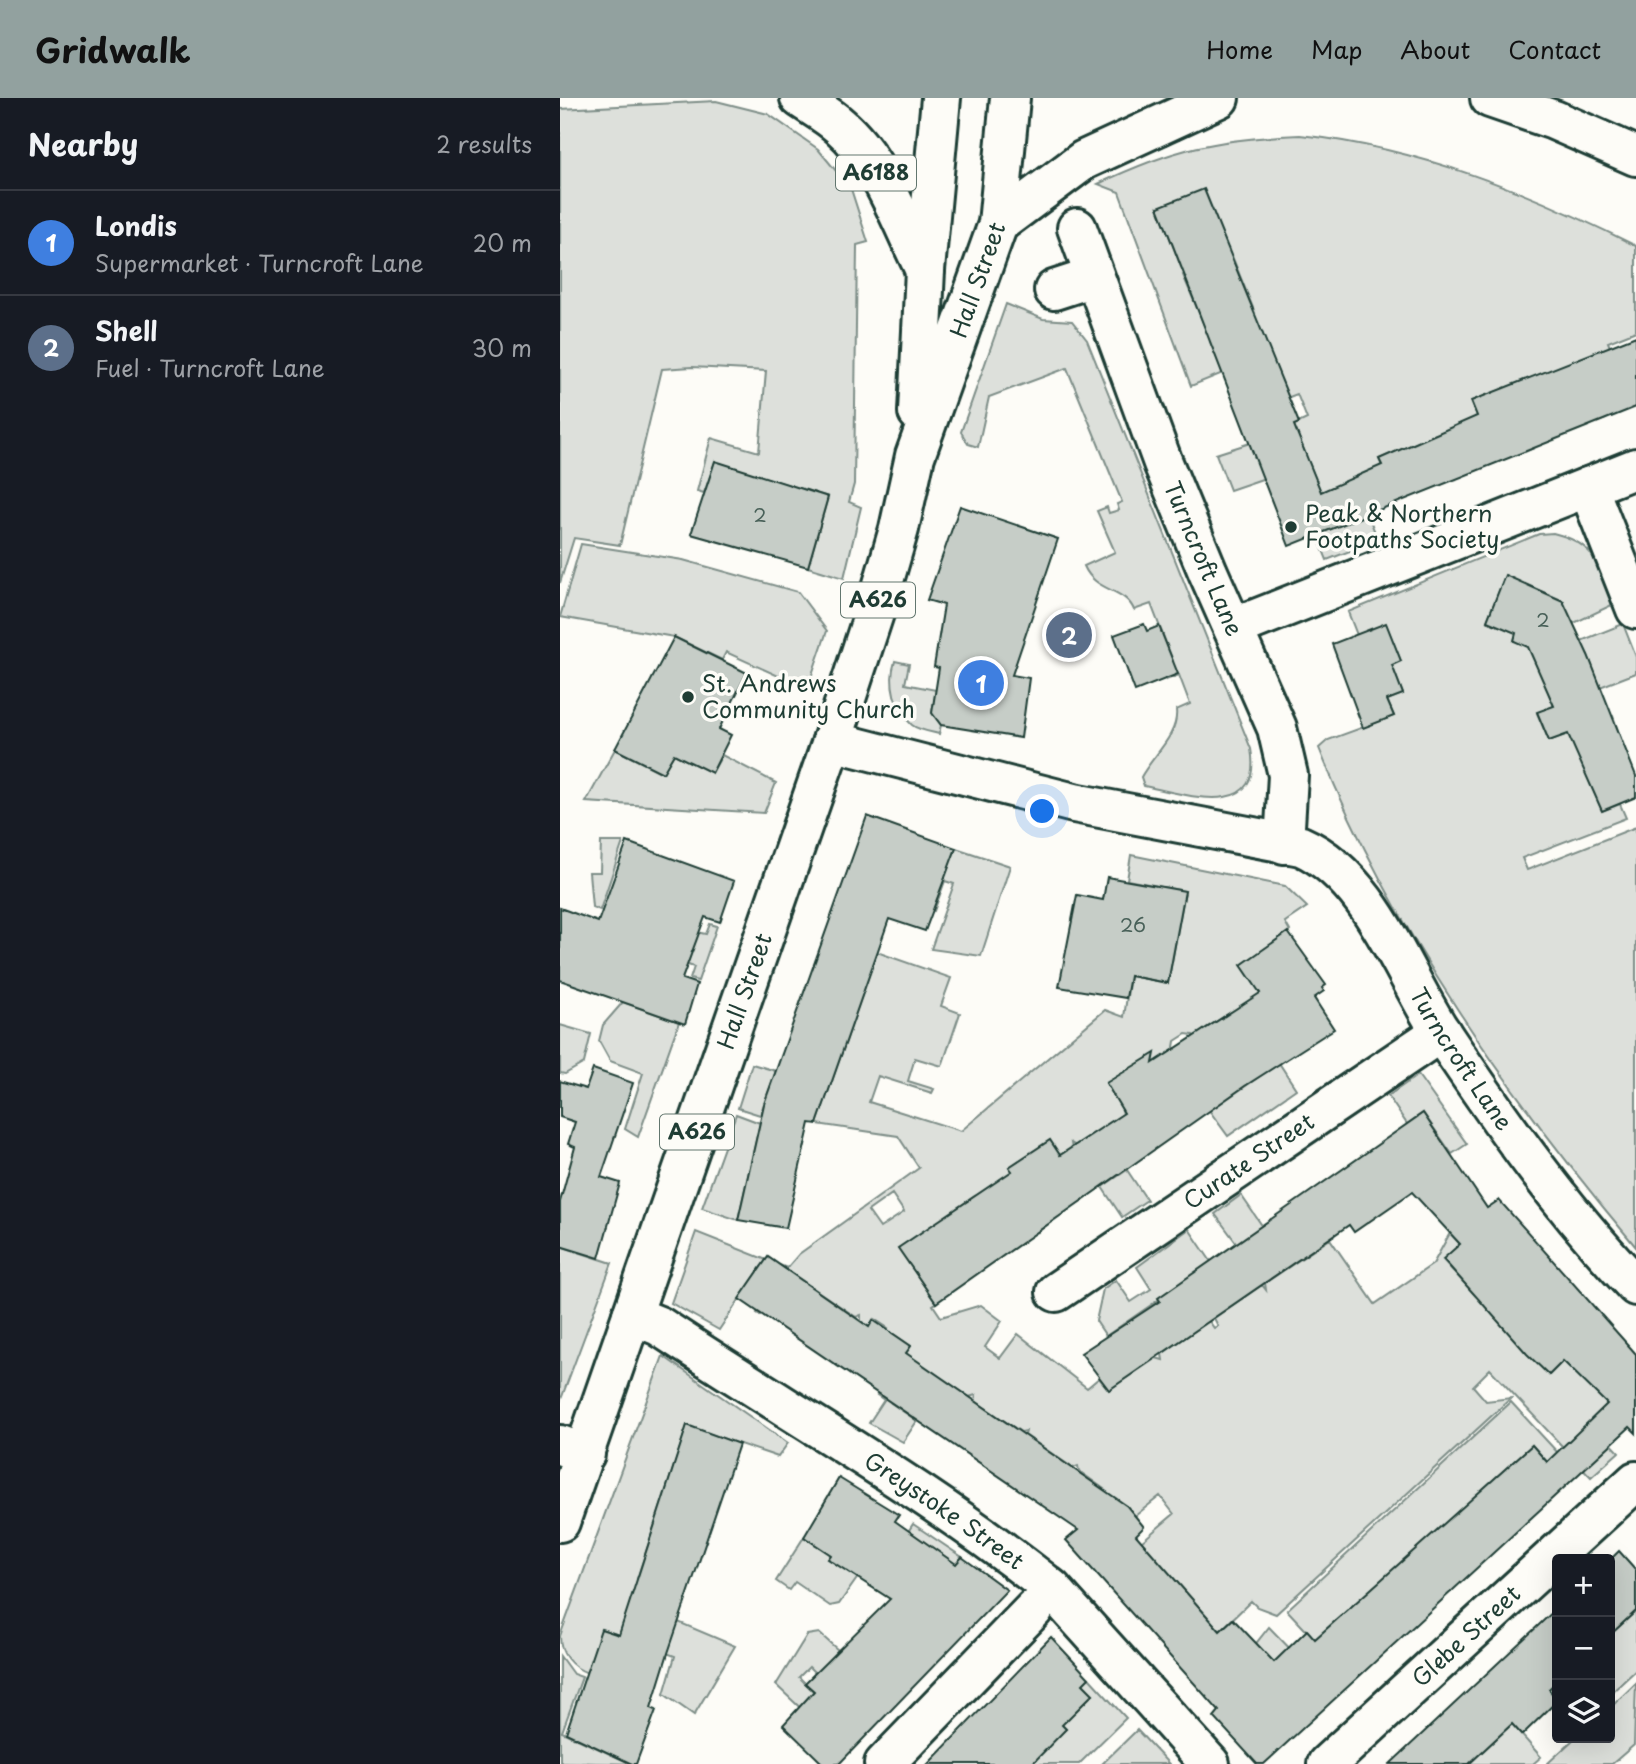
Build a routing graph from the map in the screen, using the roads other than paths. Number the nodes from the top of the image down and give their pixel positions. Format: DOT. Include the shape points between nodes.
graph roads {
  1 [pos="800,98"];
  2 [pos="942,98"];
  3 [pos="1010,98"];
  4 [pos="1219,98"];
  5 [pos="1490,98"];
  6 [pos="1636,156"];
  7 [pos="999,224"];
  8 [pos="1077,228"];
  9 [pos="925,270"];
  10 [pos="1094,277"];
  11 [pos="1054,290"];
  12 [pos="915,456"];
  13 [pos="1636,468"];
  14 [pos="1588,487"];
  15 [pos="1636,609"];
  16 [pos="1233,628"];
  17 [pos="832,741"];
  18 [pos="1284,844"];
  19 [pos="1441,1032"];
  20 [pos="1636,1286"];
  21 [pos="1056,1292"];
  22 [pos="632,1315"];
  23 [pos="572,1450"];
  24 [pos="1636,1481"];
  25 [pos="560,1522"];
  26 [pos="1034,1609"];
  27 [pos="884,1764"];
  28 [pos="1210,1764"];
  29 [pos="1327,1764"];
  1 -- 9 [label="street, A6188" via="841,126 860,149"];
  2 -- 9 [label="street, Hall Street / A626"];
  3 -- 7 [label="street, Hall Street / A626"];
  4 -- 7 [label="street" via="1084,160"];
  5 -- 6 [label="street"];
  7 -- 12 [label="street, Hall Street / A626"];
  8 -- 10 [label="street, Turncroft Lane"];
  9 -- 12 [label="street, Hall Street / A626"];
  10 -- 11 [label="street"];
  10 -- 16 [label="street, Turncroft Lane" via="1163,463"];
  12 -- 17 [label="street, Hall Street / A626" via="879,598"];
  13 -- 14 [label="street"];
  14 -- 15 [label="street"];
  14 -- 16 [label="street"];
  16 -- 18 [label="street, Turncroft Lane" via="1285,753"];
  17 -- 18 [label="street, Turncroft Lane" via="1074,803"];
  17 -- 22 [label="street, Hall Street / A626"];
  18 -- 19 [label="street, Turncroft Lane" via="1317,853 1346,877"];
  19 -- 20 [label="street, Turncroft Lane" via="1541,1174"];
  19 -- 21 [label="street, Curate Street"];
  22 -- 23 [label="street, Hall Street / A626"];
  22 -- 28 [label="street, Greystoke Street" via="659,1326 1023,1566 1052,1589"];
  23 -- 25 [label="street, Hall Street / A626"];
  24 -- 29 [label="street, Glebe Street"];
  26 -- 27 [label="street"];
}
